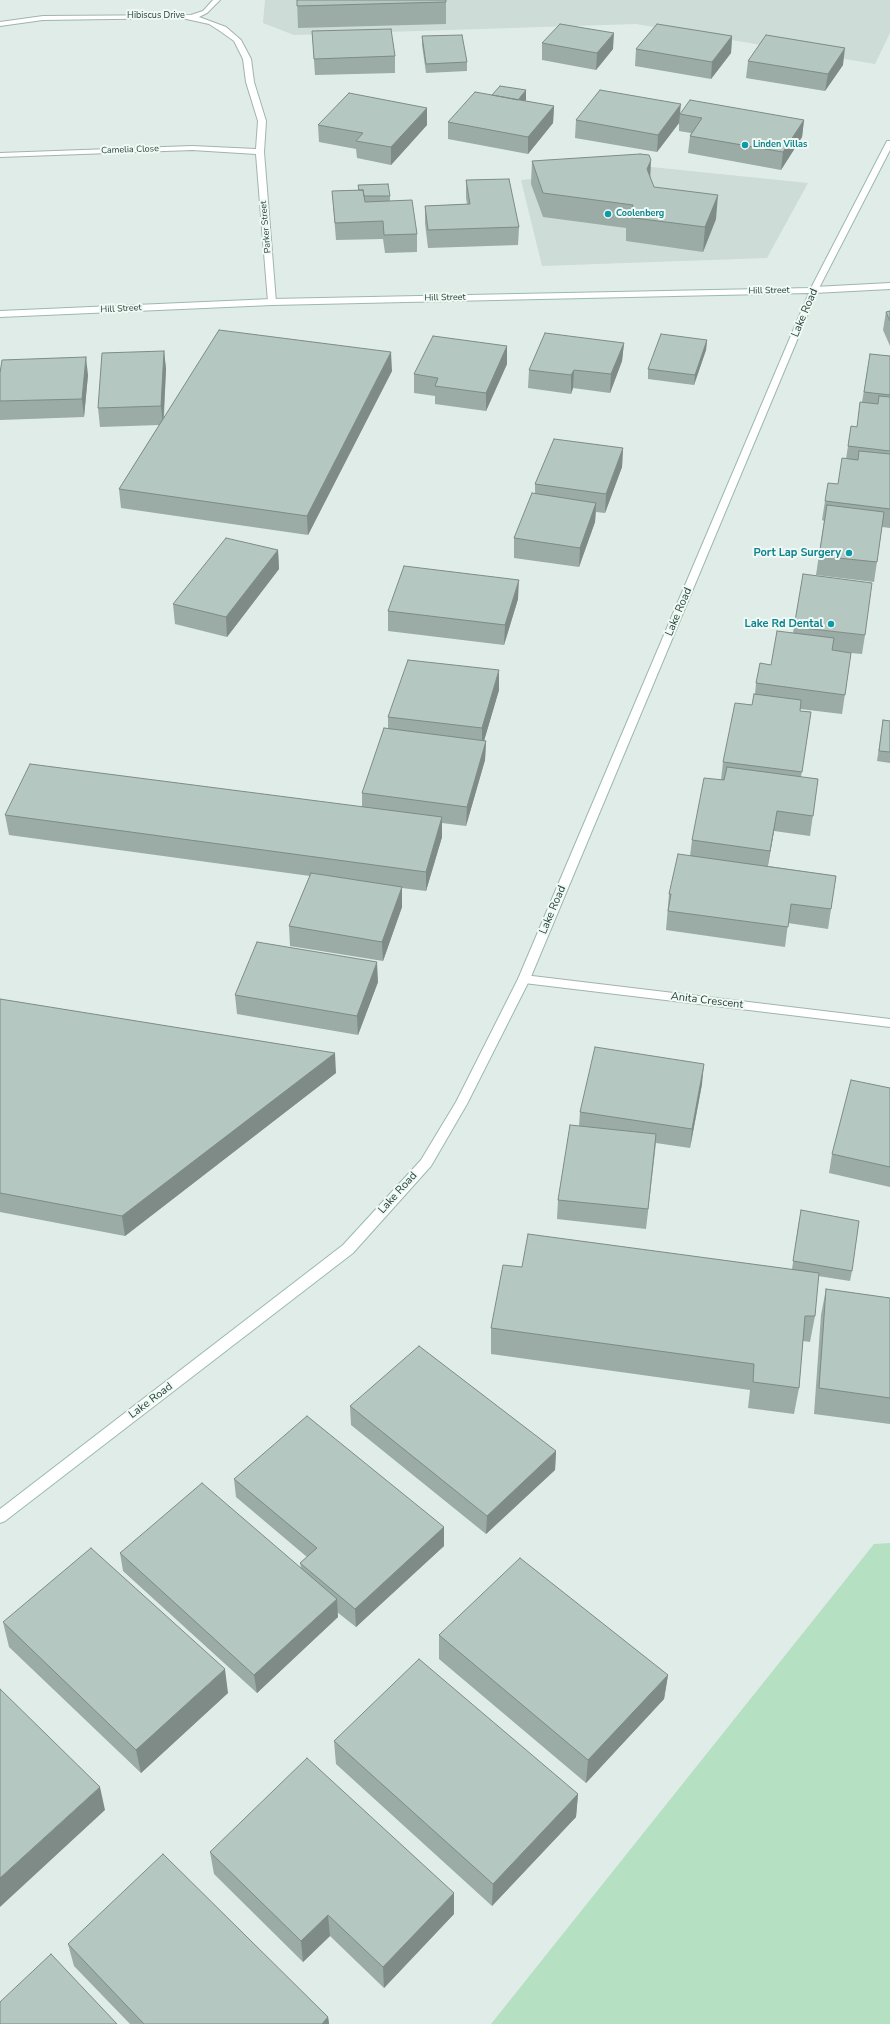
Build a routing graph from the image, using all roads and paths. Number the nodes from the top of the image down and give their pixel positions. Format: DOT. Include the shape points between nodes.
graph roads {
  1 [pos="217,0"];
  2 [pos="192,17"];
  3 [pos="0,24"];
  4 [pos="890,143"];
  5 [pos="260,152"];
  6 [pos="0,155"];
  7 [pos="890,286"];
  8 [pos="814,290"];
  9 [pos="272,302"];
  10 [pos="0,314"];
  11 [pos="524,979"];
  12 [pos="890,1023"];
  13 [pos="0,1517"];
  1 -- 2 [label="street" via="205,12"];
  2 -- 3 [label="street, Hibiscus Drive" via="159,15 42,18"];
  2 -- 5 [label="street, Hibiscus Drive" via="223,29 237,40 245,52 250,82 262,121"];
  4 -- 8 [label="street, Lake Road"];
  5 -- 6 [label="street, Camelia Close" via="192,148"];
  5 -- 9 [label="street, Parker Street"];
  7 -- 8 [label="street, Hill Street"];
  8 -- 9 [label="street, Hill Street"];
  8 -- 11 [label="street, Lake Road"];
  9 -- 10 [label="street, Hill Street"];
  11 -- 12 [label="street, Anita Crescent"];
  11 -- 13 [label="street, Lake Road" via="461,1104 426,1163 348,1249"];
}
